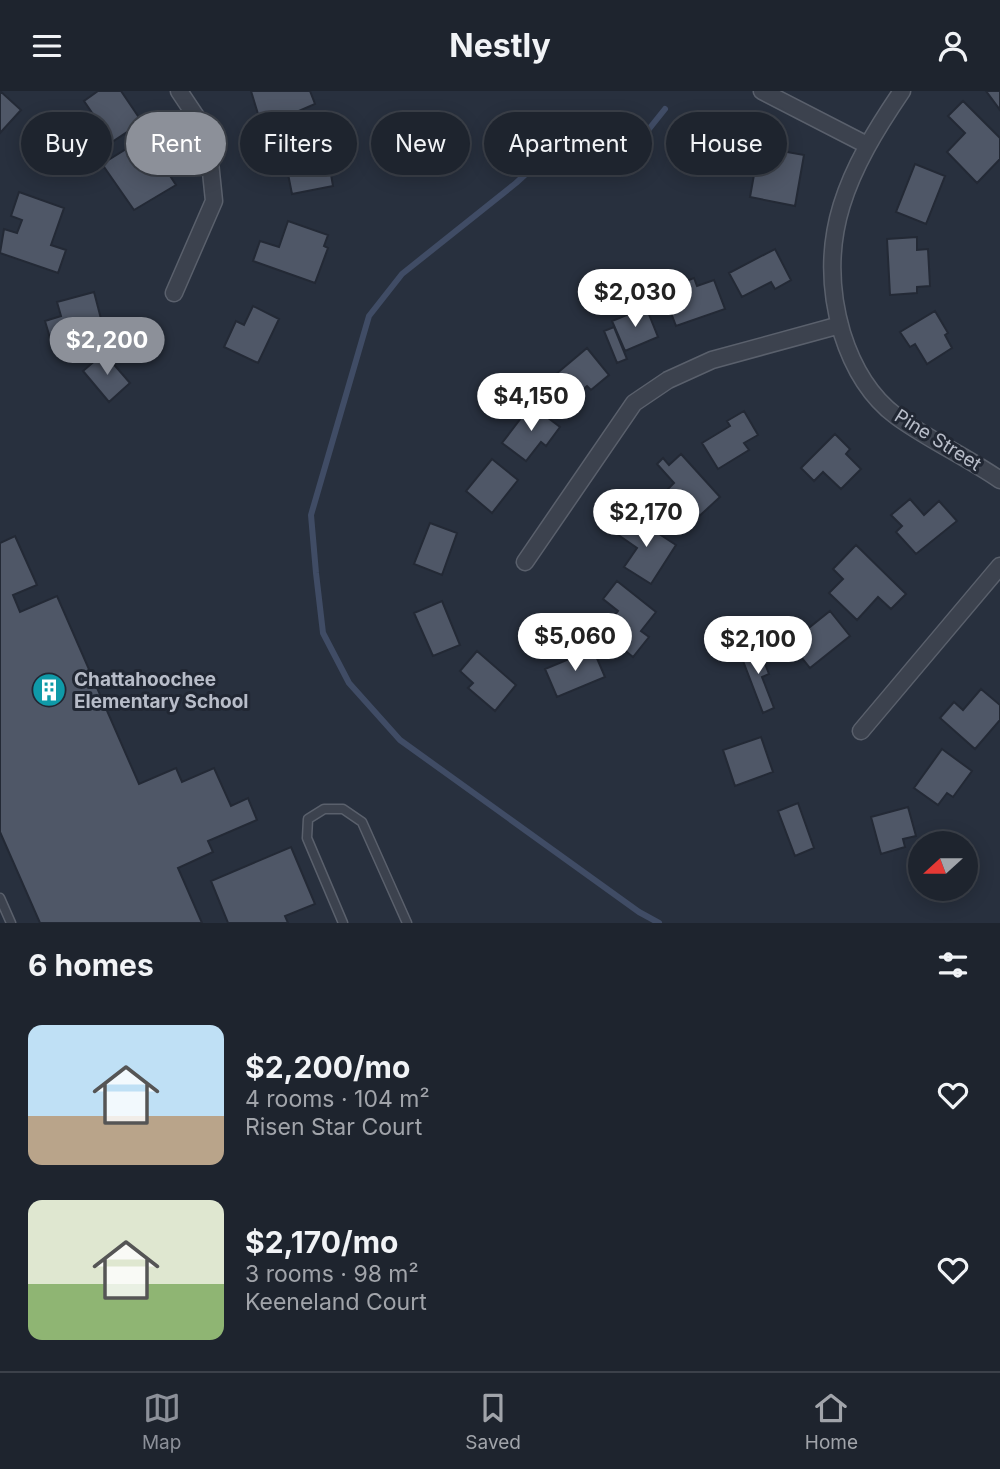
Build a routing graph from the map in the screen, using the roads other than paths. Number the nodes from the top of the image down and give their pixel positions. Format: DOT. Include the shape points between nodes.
graph roads {
  1 [pos="179,91"];
  2 [pos="762,91"];
  3 [pos="902,91"];
  4 [pos="865,144"];
  5 [pos="174,293"];
  6 [pos="840,325"];
  7 [pos="1000,480"];
  8 [pos="525,562"];
  9 [pos="1000,566"];
  10 [pos="861,731"];
  11 [pos="0,898"];
  12 [pos="11,923"];
  13 [pos="343,923"];
  14 [pos="407,923"];
  1 -- 5 [label="street" via="207,133 215,201"];
  2 -- 4 [label="street"];
  3 -- 4 [label="street, Pine Street"];
  4 -- 6 [label="street, Pine Street" via="839,211 832,250 832,289"];
  6 -- 7 [label="street, Pine Street" via="861,379 895,415"];
  6 -- 8 [label="street" via="712,360 668,380 634,403"];
  9 -- 10 [label="street"];
  11 -- 12 [label="lane"];
  13 -- 14 [label="lane" via="307,838 308,819 324,809 343,809 362,822"];
}
